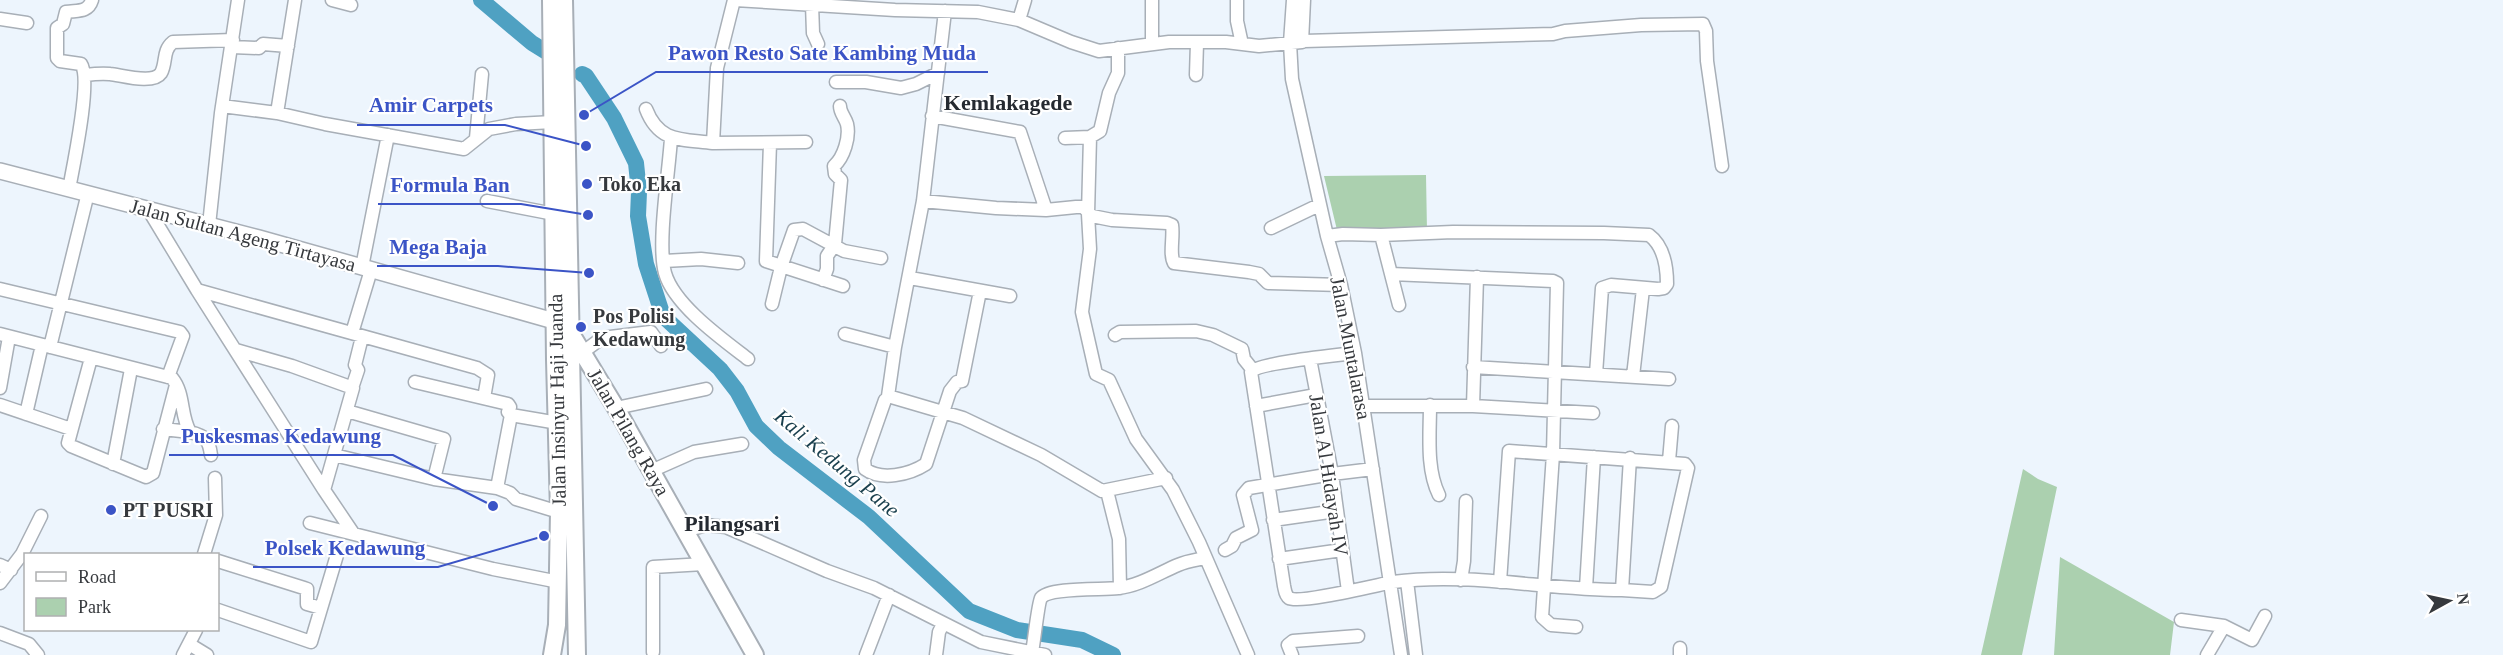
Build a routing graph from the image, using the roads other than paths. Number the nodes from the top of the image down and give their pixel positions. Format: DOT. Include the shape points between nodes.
graph roads {
  1 [pos="92,0"];
  2 [pos="238,0"];
  3 [pos="295,0"];
  4 [pos="332,0"];
  5 [pos="551,0"];
  6 [pos="564,0"];
  7 [pos="734,0"];
  8 [pos="1025,0"];
  9 [pos="1152,0"];
  10 [pos="1237,0"];
  11 [pos="1293,0"];
  12 [pos="1304,0"];
  13 [pos="835,2"];
  14 [pos="812,4"];
  15 [pos="351,5"];
  16 [pos="951,8"];
  17 [pos="0,19"];
  18 [pos="1019,20"];
  19 [pos="27,23"];
  20 [pos="558,35"];
  21 [pos="1297,42"];
  22 [pos="232,43"];
  23 [pos="1197,43"];
  24 [pos="818,44"];
  25 [pos="1152,44"];
  26 [pos="1242,44"];
  27 [pos="288,46"];
  28 [pos="1118,48"];
  29 [pos="938,73"];
  30 [pos="482,74"];
  31 [pos="85,75"];
  32 [pos="1196,75"];
  33 [pos="836,82"];
  34 [pos="222,106"];
  35 [pos="840,106"];
  36 [pos="646,109"];
  37 [pos="276,112"];
  38 [pos="932,116"];
  39 [pos="553,123"];
  40 [pos="388,135"];
  41 [pos="1090,136"];
  42 [pos="476,138"];
  43 [pos="671,138"];
  44 [pos="1065,138"];
  45 [pos="770,142"];
  46 [pos="806,142"];
  47 [pos="713,143"];
  48 [pos="560,159"];
  49 [pos="1722,166"];
  50 [pos="0,171"];
  51 [pos="69,189"];
  52 [pos="88,193"];
  53 [pos="487,201"];
  54 [pos="923,201"];
  55 [pos="1319,205"];
  56 [pos="148,209"];
  57 [pos="1046,210"];
  58 [pos="1088,213"];
  59 [pos="554,214"];
  60 [pos="209,225"];
  61 [pos="1270,228"];
  62 [pos="1382,235"];
  63 [pos="1331,236"];
  64 [pos="834,247"];
  65 [pos="881,258"];
  66 [pos="664,261"];
  67 [pos="738,263"];
  68 [pos="781,267"];
  69 [pos="366,268"];
  70 [pos="1391,274"];
  71 [pos="1477,277"];
  72 [pos="910,278"];
  73 [pos="823,280"];
  74 [pos="1341,285"];
  75 [pos="843,286"];
  76 [pos="0,289"];
  77 [pos="1642,289"];
  78 [pos="198,290"];
  79 [pos="980,291"];
  80 [pos="1010,296"];
  81 [pos="61,303"];
  82 [pos="772,304"];
  83 [pos="1399,305"];
  84 [pos="554,321"];
  85 [pos="845,334"];
  86 [pos="4,335"];
  87 [pos="357,335"];
  88 [pos="1115,335"];
  89 [pos="46,346"];
  90 [pos="661,346"];
  91 [pos="895,347"];
  92 [pos="236,350"];
  93 [pos="1356,353"];
  94 [pos="578,356"];
  95 [pos="92,358"];
  96 [pos="748,359"];
  97 [pos="1310,359"];
  98 [pos="555,360"];
  99 [pos="1473,367"];
  100 [pos="130,369"];
  101 [pos="1252,371"];
  102 [pos="1555,372"];
  103 [pos="1596,374"];
  104 [pos="1633,376"];
  105 [pos="1669,379"];
  106 [pos="172,381"];
  107 [pos="416,382"];
  108 [pos="0,388"];
  109 [pos="352,388"];
  110 [pos="706,389"];
  111 [pos="1316,395"];
  112 [pos="484,398"];
  113 [pos="885,400"];
  114 [pos="0,405"];
  115 [pos="1369,405"];
  116 [pos="1430,405"];
  117 [pos="1256,406"];
  118 [pos="1473,406"];
  119 [pos="616,408"];
  120 [pos="347,411"];
  121 [pos="1554,411"];
  122 [pos="945,412"];
  123 [pos="1593,413"];
  124 [pos="26,414"];
  125 [pos="511,415"];
  126 [pos="558,423"];
  127 [pos="1672,426"];
  128 [pos="71,429"];
  129 [pos="163,429"];
  130 [pos="190,432"];
  131 [pos="742,444"];
  132 [pos="1553,454"];
  133 [pos="211,455"];
  134 [pos="334,455"];
  135 [pos="1594,457"];
  136 [pos="1630,458"];
  137 [pos="1669,461"];
  138 [pos="113,464"];
  139 [pos="1373,469"];
  140 [pos="651,471"];
  141 [pos="1332,474"];
  142 [pos="216,478"];
  143 [pos="1166,478"];
  144 [pos="434,479"];
  145 [pos="1268,484"];
  146 [pos="497,488"];
  147 [pos="324,490"];
  148 [pos="1107,491"];
  149 [pos="1439,495"];
  150 [pos="1466,501"];
  151 [pos="1336,511"];
  152 [pos="559,512"];
  153 [pos="41,516"];
  154 [pos="1273,519"];
  155 [pos="310,523"];
  156 [pos="685,531"];
  157 [pos="353,533"];
  158 [pos="1231,546"];
  159 [pos="1342,550"];
  160 [pos="205,553"];
  161 [pos="337,555"];
  162 [pos="1205,558"];
  163 [pos="1280,559"];
  164 [pos="219,561"];
  165 [pos="704,564"];
  166 [pos="6,568"];
  167 [pos="1461,580"];
  168 [pos="559,582"];
  169 [pos="1397,582"];
  170 [pos="1500,582"];
  171 [pos="0,583"];
  172 [pos="1545,585"];
  173 [pos="1120,588"];
  174 [pos="1586,588"];
  175 [pos="1622,590"];
  176 [pos="1348,591"];
  177 [pos="888,595"];
  178 [pos="321,608"];
  179 [pos="219,610"];
  180 [pos="2265,616"];
  181 [pos="2181,620"];
  182 [pos="943,624"];
  183 [pos="2224,626"];
  184 [pos="1576,627"];
  185 [pos="196,631"];
  186 [pos="0,633"];
  187 [pos="1358,636"];
  188 [pos="310,642"];
  189 [pos="186,650"];
  190 [pos="1291,650"];
  191 [pos="653,652"];
  192 [pos="34,653"];
  193 [pos="863,654"];
  194 [pos="1038,654"];
  195 [pos="207,655"];
  196 [pos="307,655"];
  197 [pos="552,655"];
  198 [pos="577,655"];
  199 [pos="755,655"];
  200 [pos="936,655"];
  201 [pos="1248,655"];
  202 [pos="1401,655"];
  203 [pos="1416,655"];
  204 [pos="2207,655"];
  1 -- 31 [label="street" via="84,10 66,12 63,24 57,28 57,58 81,64"];
  2 -- 22 [label="street"];
  3 -- 27 [label="street"];
  4 -- 15 [label="street"];
  5 -- 20 [label="highway, Jalan Insinyur Haji Juanda"];
  6 -- 20 [label="highway, Jalan Insinyur Haji Juanda"];
  7 -- 14 [label="street"];
  7 -- 47 [label="street" via="717,68"];
  8 -- 18 [label="street"];
  9 -- 25 [label="street"];
  10 -- 26 [label="street"];
  11 -- 21 [label="street"];
  12 -- 21 [label="street"];
  13 -- 14 [label="street"];
  13 -- 16 [label="street"];
  14 -- 24 [label="street" via="813,33"];
  16 -- 18 [label="street"];
  16 -- 29 [label="street"];
  17 -- 19 [label="street"];
  18 -- 28 [label="street" via="1086,48"];
  20 -- 39 [label="highway, Jalan Insinyur Haji Juanda" via="552,71"];
  20 -- 48 [label="highway, Jalan Insinyur Haji Juanda" via="566,84"];
  21 -- 26 [label="street"];
  21 -- 49 [label="street" via="1517,36 1703,24"];
  21 -- 55 [label="street, Jalan Muntalarasa" via="1292,79"];
  22 -- 27 [label="street" via="259,48 263,44"];
  22 -- 31 [label="street" via="173,42 158,76"];
  22 -- 34 [label="street"];
  23 -- 25 [label="street"];
  23 -- 26 [label="street"];
  23 -- 32 [label="street"];
  25 -- 28 [label="street"];
  27 -- 37 [label="street"];
  28 -- 41 [label="street" via="1118,73 1100,131"];
  29 -- 33 [label="street" via="902,88"];
  29 -- 38 [label="street"];
  30 -- 42 [label="street"];
  31 -- 51 [label="street"];
  34 -- 37 [label="street"];
  34 -- 60 [label="street"];
  35 -- 64 [label="street" via="848,134 840,160 834,166 841,180"];
  36 -- 43 [label="street" via="660,132"];
  37 -- 40 [label="street"];
  38 -- 54 [label="street"];
  38 -- 57 [label="street" via="1020,132"];
  39 -- 42 [label="street" via="496,127"];
  39 -- 48 [label="highway, Jalan Insinyur Haji Juanda"];
  40 -- 42 [label="street" via="464,149"];
  40 -- 69 [label="street"];
  41 -- 44 [label="street"];
  41 -- 58 [label="street"];
  43 -- 47 [label="street"];
  43 -- 66 [label="street"];
  45 -- 46 [label="street"];
  45 -- 47 [label="street"];
  45 -- 68 [label="street" via="766,261"];
  48 -- 59 [label="highway, Jalan Insinyur Haji Juanda"];
  48 -- 94 [label="highway, Jalan Insinyur Haji Juanda" via="572,336"];
  50 -- 51 [label="main road, Jalan Sultan Ageng Tirtayasa"];
  51 -- 52 [label="main road, Jalan Sultan Ageng Tirtayasa"];
  52 -- 56 [label="main road, Jalan Sultan Ageng Tirtayasa"];
  52 -- 81 [label="street"];
  53 -- 59 [label="street"];
  54 -- 57 [label="street"];
  54 -- 72 [label="street"];
  55 -- 61 [label="street"];
  55 -- 63 [label="street, Jalan Muntalarasa"];
  56 -- 60 [label="main road, Jalan Sultan Ageng Tirtayasa"];
  56 -- 78 [label="street"];
  57 -- 58 [label="street" via="1083,207"];
  58 -- 74 [label="street" via="1112,220 1170,223 1174,263 1259,274 1268,283"];
  58 -- 143 [label="street" via="1090,249 1082,318 1096,374 1109,380 1136,439"];
  59 -- 84 [label="highway, Jalan Insinyur Haji Juanda"];
  60 -- 69 [label="main road, Jalan Sultan Ageng Tirtayasa"];
  62 -- 63 [label="street"];
  62 -- 70 [label="street"];
  62 -- 77 [label="street" via="1649,235 1661,248 1668,281 1664,288"];
  63 -- 74 [label="street, Jalan Muntalarasa"];
  64 -- 65 [label="street"];
  64 -- 68 [label="street" via="798,228 792,233"];
  64 -- 73 [label="street" via="827,256"];
  66 -- 67 [label="street"];
  66 -- 96 [label="street" via="669,284 681,299"];
  68 -- 73 [label="street"];
  68 -- 82 [label="street"];
  69 -- 84 [label="main road, Jalan Sultan Ageng Tirtayasa"];
  69 -- 87 [label="street"];
  70 -- 71 [label="street"];
  70 -- 83 [label="street"];
  71 -- 99 [label="street"];
  71 -- 102 [label="street" via="1557,283"];
  72 -- 79 [label="street"];
  72 -- 91 [label="street"];
  73 -- 75 [label="street"];
  74 -- 93 [label="street, Jalan Muntalarasa"];
  76 -- 81 [label="street"];
  77 -- 103 [label="street" via="1611,285 1602,288"];
  77 -- 104 [label="street"];
  78 -- 87 [label="street"];
  78 -- 92 [label="street"];
  79 -- 80 [label="street"];
  79 -- 122 [label="street" via="962,381 950,392"];
  81 -- 89 [label="street"];
  81 -- 106 [label="street" via="182,334"];
  84 -- 98 [label="highway, Jalan Insinyur Haji Juanda"];
  85 -- 91 [label="street"];
  86 -- 89 [label="street"];
  86 -- 108 [label="street"];
  87 -- 109 [label="street" via="358,370"];
  87 -- 112 [label="street" via="486,372"];
  88 -- 101 [label="street" via="1180,331 1213,335 1242,350"];
  89 -- 95 [label="street"];
  89 -- 124 [label="street"];
  90 -- 94 [label="street" via="651,332 602,338"];
  91 -- 122 [label="street" via="888,396"];
  92 -- 109 [label="street"];
  92 -- 147 [label="street"];
  93 -- 97 [label="street"];
  93 -- 115 [label="street, Jalan Muntalarasa"];
  94 -- 98 [label="highway"];
  94 -- 119 [label="highway, Jalan Pilang Raya"];
  94 -- 198 [label="highway, Jalan Insinyur Haji Juanda"];
  95 -- 100 [label="street"];
  95 -- 128 [label="street"];
  97 -- 101 [label="street"];
  97 -- 111 [label="street, Jalan Al Hidayah IV"];
  98 -- 126 [label="highway, Jalan Insinyur Haji Juanda"];
  99 -- 102 [label="street"];
  99 -- 118 [label="street"];
  100 -- 106 [label="street"];
  100 -- 138 [label="street"];
  101 -- 117 [label="street"];
  102 -- 103 [label="street"];
  102 -- 121 [label="street"];
  103 -- 104 [label="street"];
  104 -- 105 [label="street"];
  106 -- 129 [label="street"];
  106 -- 130 [label="street" via="183,402"];
  107 -- 112 [label="street"];
  109 -- 120 [label="street"];
  110 -- 119 [label="street"];
  111 -- 117 [label="street"];
  111 -- 141 [label="street, Jalan Al Hidayah IV"];
  112 -- 125 [label="street" via="508,404"];
  113 -- 122 [label="street" via="864,460 865,469 872,474 893,475 926,464"];
  114 -- 124 [label="street"];
  115 -- 116 [label="street"];
  115 -- 139 [label="street, Jalan Muntalarasa"];
  116 -- 118 [label="street"];
  116 -- 149 [label="street" via="1431,462"];
  117 -- 145 [label="street"];
  118 -- 121 [label="street"];
  119 -- 140 [label="highway, Jalan Pilang Raya"];
  120 -- 134 [label="street"];
  120 -- 144 [label="street" via="444,439"];
  121 -- 123 [label="street"];
  121 -- 132 [label="street"];
  122 -- 148 [label="street" via="1041,455 1095,488"];
  124 -- 128 [label="street"];
  125 -- 126 [label="street"];
  125 -- 146 [label="street"];
  126 -- 152 [label="highway, Jalan Insinyur Haji Juanda"];
  127 -- 137 [label="street"];
  128 -- 138 [label="street" via="71,446"];
  129 -- 130 [label="street"];
  129 -- 138 [label="street" via="150,476"];
  130 -- 133 [label="street" via="207,439"];
  131 -- 140 [label="street" via="694,452"];
  132 -- 135 [label="street"];
  132 -- 170 [label="street" via="1509,451"];
  132 -- 172 [label="street"];
  134 -- 144 [label="street"];
  134 -- 147 [label="street"];
  135 -- 136 [label="street"];
  135 -- 174 [label="street"];
  136 -- 137 [label="street"];
  136 -- 175 [label="street"];
  137 -- 175 [label="street" via="1686,464 1688,468 1662,587 1653,592"];
  139 -- 141 [label="street"];
  139 -- 169 [label="street, Jalan Muntalarasa"];
  140 -- 156 [label="highway, Jalan Pilang Raya"];
  141 -- 145 [label="street"];
  141 -- 151 [label="street, Jalan Al Hidayah IV"];
  142 -- 160 [label="street" via="216,515"];
  143 -- 148 [label="street"];
  143 -- 162 [label="street"];
  144 -- 146 [label="street"];
  145 -- 154 [label="street"];
  145 -- 158 [label="street" via="1245,490 1252,530 1236,538"];
  146 -- 152 [label="street" via="516,499"];
  147 -- 157 [label="street"];
  148 -- 173 [label="street" via="1119,539"];
  150 -- 167 [label="street"];
  151 -- 154 [label="street"];
  151 -- 159 [label="street, Jalan Al Hidayah IV"];
  152 -- 168 [label="highway, Jalan Insinyur Haji Juanda"];
  153 -- 166 [label="street" via="22,554"];
  154 -- 163 [label="street"];
  155 -- 157 [label="street"];
  156 -- 165 [label="highway, Jalan Pilang Raya"];
  156 -- 177 [label="street" via="706,525 726,527"];
  157 -- 168 [label="street" via="493,570"];
  159 -- 163 [label="street"];
  159 -- 176 [label="street, Jalan Al Hidayah IV"];
  161 -- 178 [label="street"];
  162 -- 173 [label="street" via="1184,562"];
  162 -- 201 [label="street"];
  163 -- 176 [label="street" via="1287,595 1295,599"];
  164 -- 178 [label="street" via="307,589 307,604"];
  165 -- 191 [label="street" via="653,567"];
  165 -- 199 [label="highway, Jalan Pilang Raya"];
  166 -- 171 [label="street"];
  167 -- 169 [label="street"];
  167 -- 170 [label="street"];
  168 -- 197 [label="highway, Jalan Insinyur Haji Juanda"];
  169 -- 176 [label="street"];
  169 -- 202 [label="street, Jalan Muntalarasa"];
  169 -- 203 [label="street"];
  170 -- 172 [label="street"];
  172 -- 174 [label="street"];
  172 -- 184 [label="street" via="1544,621"];
  173 -- 194 [label="street" via="1082,589 1041,598 1035,638"];
  174 -- 175 [label="street"];
  177 -- 182 [label="street"];
  177 -- 193 [label="street"];
  178 -- 188 [label="street"];
  179 -- 188 [label="street"];
  180 -- 183 [label="street" via="2252,640"];
  181 -- 183 [label="street"];
  182 -- 194 [label="street" via="981,642"];
  182 -- 200 [label="street"];
  183 -- 204 [label="street"];
  185 -- 189 [label="street"];
  186 -- 192 [label="street" via="26,642"];
  187 -- 190 [label="street" via="1293,641"];
  188 -- 196 [label="street"];
  189 -- 195 [label="street"];
}
